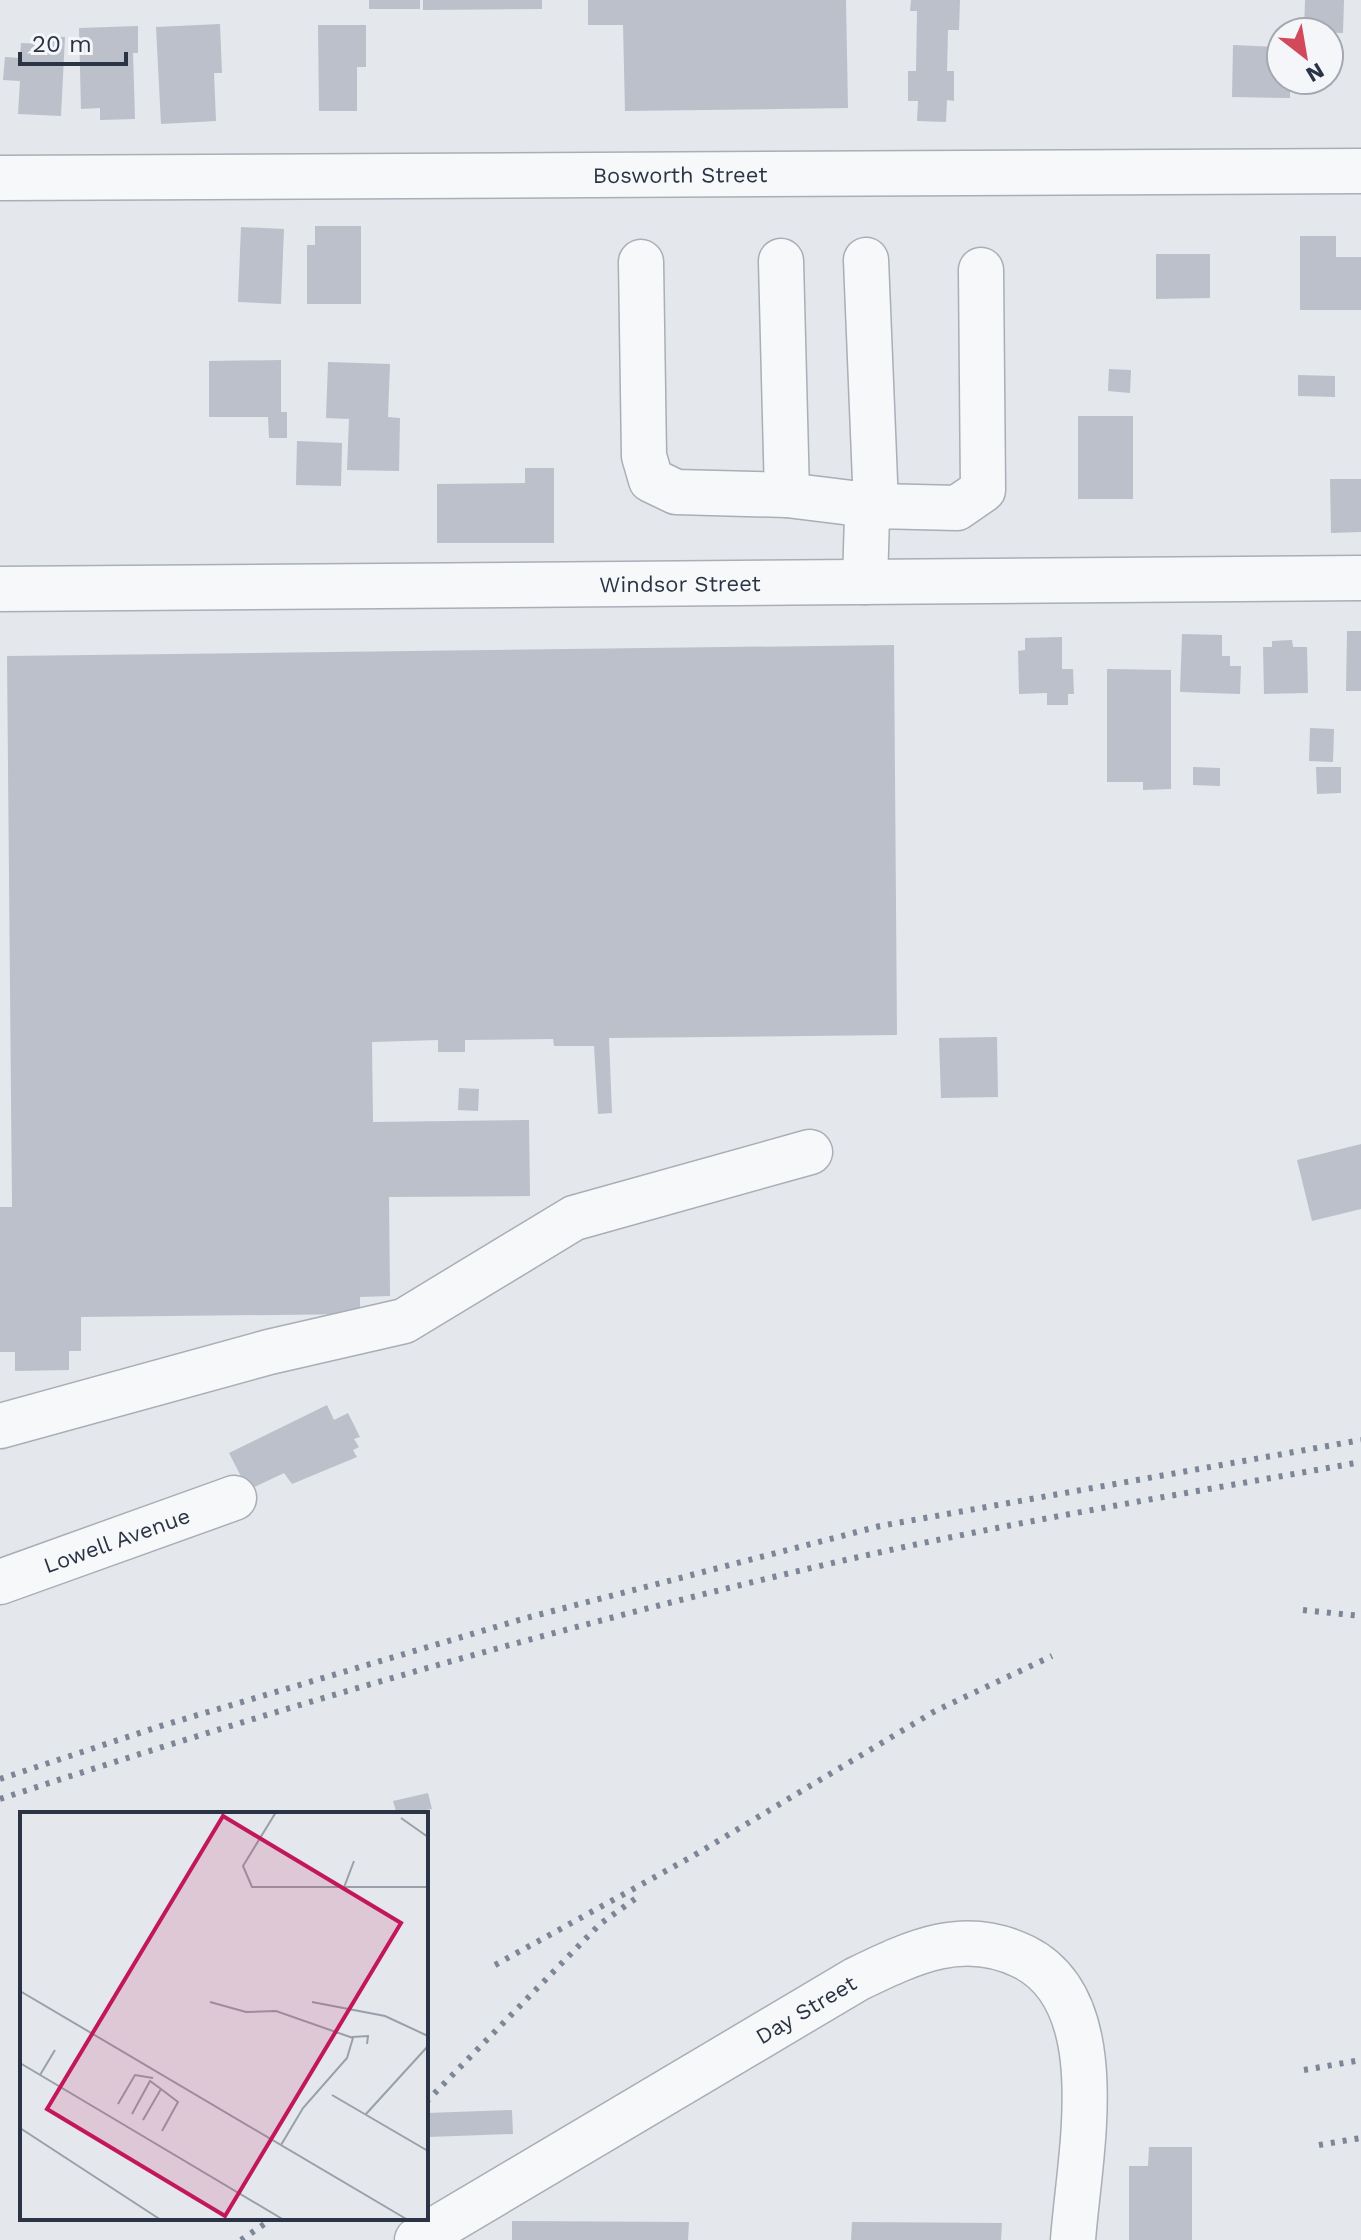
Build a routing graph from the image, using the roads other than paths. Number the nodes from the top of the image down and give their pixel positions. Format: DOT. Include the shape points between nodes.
graph roads {
  1 [pos="1361,171"];
  2 [pos="0,178"];
  3 [pos="866,260"];
  4 [pos="781,261"];
  5 [pos="641,262"];
  6 [pos="981,270"];
  7 [pos="787,495"];
  8 [pos="876,506"];
  9 [pos="1361,578"];
  10 [pos="865,582"];
  11 [pos="0,589"];
  12 [pos="810,1152"];
  13 [pos="0,1426"];
  14 [pos="234,1498"];
  15 [pos="0,1582"];
  16 [pos="433,2236"];
  17 [pos="1073,2240"];
  1 -- 2 [label="street, Bosworth Street"];
  3 -- 8 [label="street"];
  4 -- 7 [label="street"];
  5 -- 7 [label="street" via="644,456 651,480 676,492"];
  6 -- 8 [label="street" via="983,490 957,508"];
  7 -- 8 [label="street"];
  8 -- 10 [label="street" via="867,516"];
  9 -- 10 [label="street, Windsor Street"];
  10 -- 11 [label="street, Windsor Street"];
  12 -- 13 [label="street" via="574,1218 404,1321"];
  14 -- 15 [label="street, Lowell Avenue"];
  16 -- 17 [label="street, Day Street" via="857,1979 934,1945 959,1941 997,1946 1032,1961 1061,1985 1080,2026"];
}
